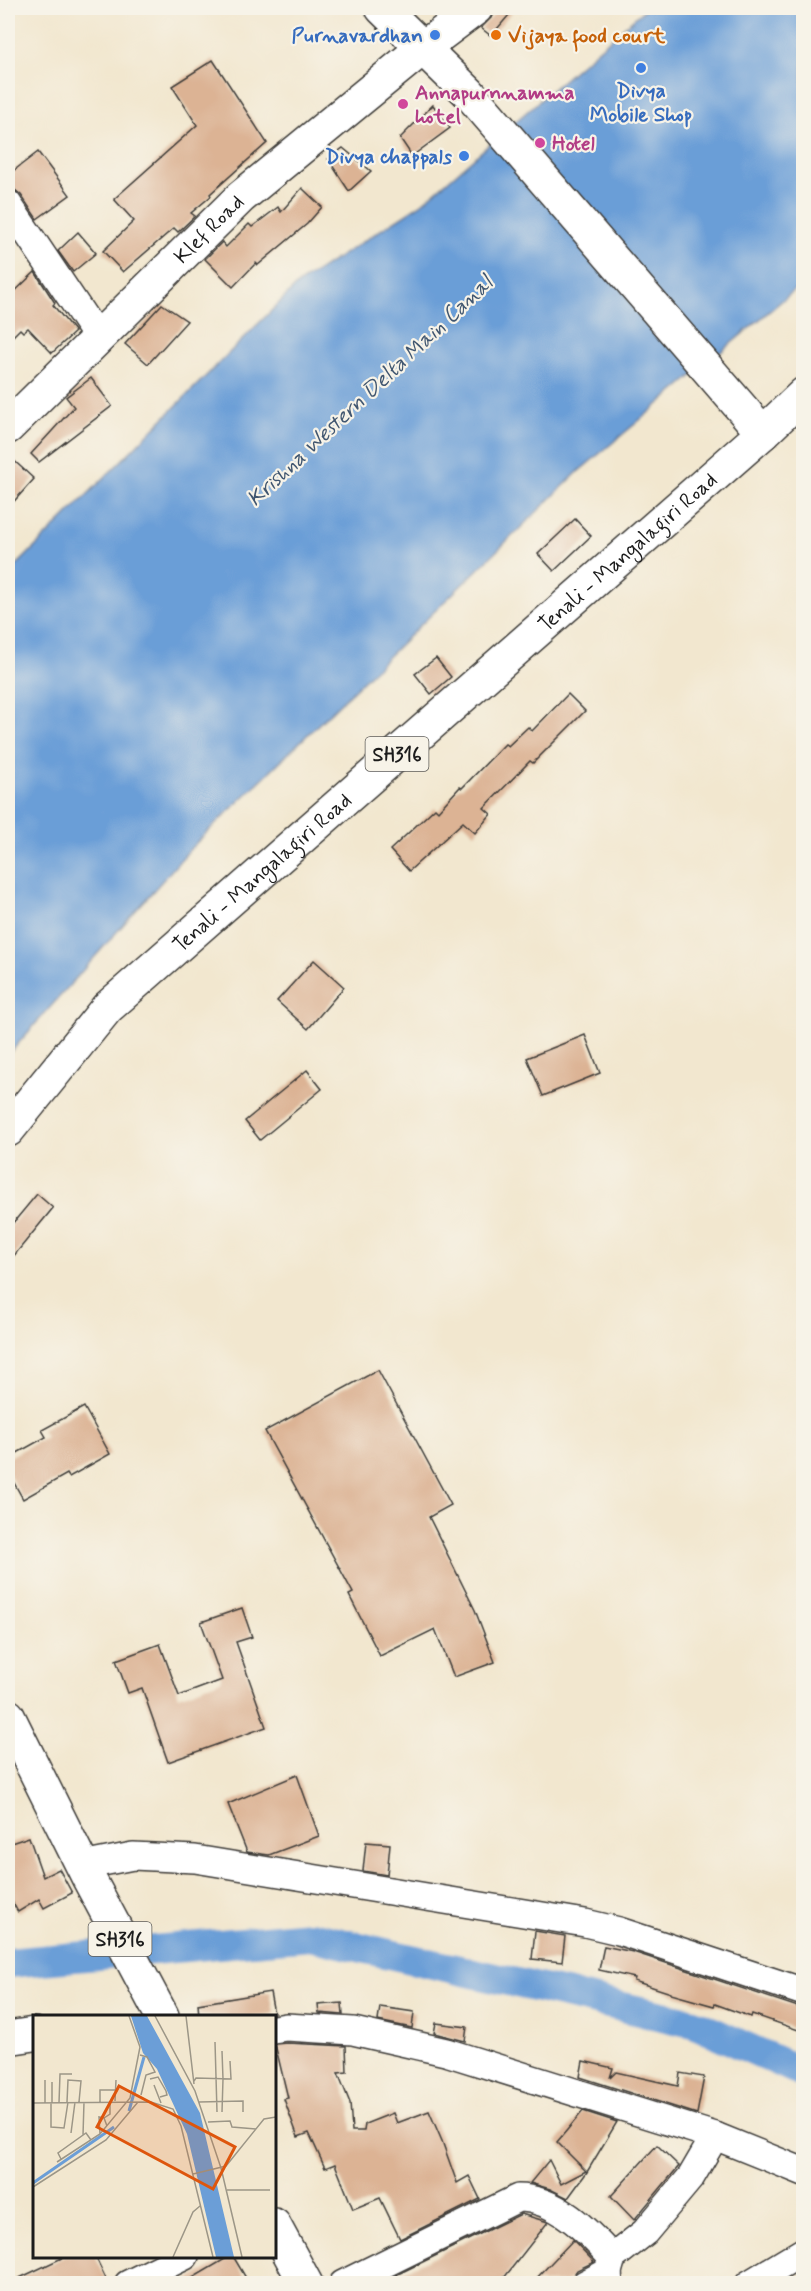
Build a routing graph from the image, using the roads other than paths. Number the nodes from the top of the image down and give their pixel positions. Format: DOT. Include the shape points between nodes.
graph roads {
  1 [pos="382,8"];
  2 [pos="476,8"];
  3 [pos="424,47"];
  4 [pos="8,204"];
  5 [pos="98,338"];
  6 [pos="804,394"];
  7 [pos="8,427"];
  8 [pos="763,433"];
  9 [pos="8,1130"];
  10 [pos="8,1716"];
  11 [pos="85,1871"];
  12 [pos="804,1992"];
  13 [pos="157,2008"];
  14 [pos="276,2029"];
  15 [pos="33,2034"];
  16 [pos="8,2037"];
  17 [pos="716,2136"];
  18 [pos="804,2172"];
  19 [pos="276,2229"];
  20 [pos="804,2251"];
  21 [pos="181,2258"];
  22 [pos="604,2274"];
  23 [pos="128,2283"];
  24 [pos="306,2283"];
  25 [pos="343,2283"];
  26 [pos="749,2283"];
  1 -- 3 [label="main road"];
  2 -- 3 [label="main road, Klef Road"];
  3 -- 5 [label="main road, Klef Road" via="241,197"];
  3 -- 8 [label="main road" via="469,93"];
  4 -- 5 [label="street"];
  5 -- 7 [label="main road, Klef Road"];
  6 -- 8 [label="main road, Tenali - Mangalagiri Road / SH316"];
  8 -- 9 [label="main road, Tenali - Mangalagiri Road / SH316" via="115,1001"];
  10 -- 11 [label="main road, SH316"];
  11 -- 12 [label="street" via="133,1856 195,1859 585,1923"];
  11 -- 13 [label="main road, SH316"];
  14 -- 17 [label="street" via="353,2031 446,2052"];
  15 -- 16 [label="main road"];
  17 -- 18 [label="street"];
  17 -- 22 [label="street" via="691,2177"];
  19 -- 24 [label="main road"];
  20 -- 26 [label="street"];
  21 -- 23 [label="street"];
  22 -- 25 [label="street" via="586,2229 539,2199 518,2198"];
}
